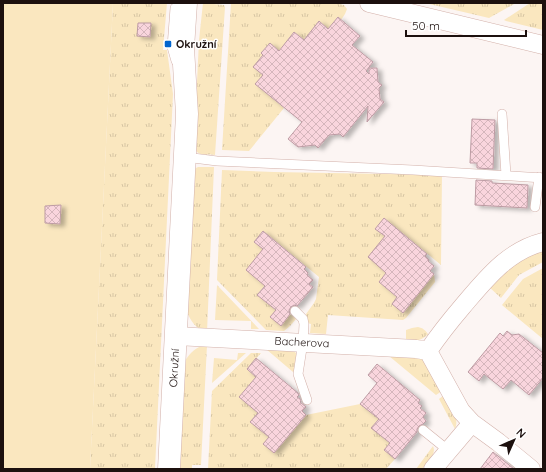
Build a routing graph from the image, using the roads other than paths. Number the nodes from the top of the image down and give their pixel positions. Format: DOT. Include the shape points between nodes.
graph roads {
  1 [pos="175,3"];
  2 [pos="186,3"];
  3 [pos="195,3"];
  4 [pos="369,3"];
  5 [pos="543,45"];
  6 [pos="185,83"];
  7 [pos="187,114"];
  8 [pos="502,114"];
  9 [pos="184,157"];
  10 [pos="506,175"];
  11 [pos="541,177"];
  12 [pos="535,207"];
  13 [pos="543,242"];
  14 [pos="295,311"];
  15 [pos="176,336"];
  16 [pos="303,342"];
  17 [pos="428,351"];
  18 [pos="307,400"];
  19 [pos="472,423"];
  20 [pos="423,430"];
  21 [pos="449,451"];
  22 [pos="168,469"];
  23 [pos="433,469"];
  24 [pos="531,469"];
  1 -- 6 [label="lane" via="172,49"];
  2 -- 6 [label="street, Okružní" via="183,48"];
  3 -- 7 [label="street"];
  4 -- 5 [label="street"];
  6 -- 7 [label="street, Okružní"];
  7 -- 9 [label="street, Okružní"];
  8 -- 10 [label="lane"];
  9 -- 10 [label="lane"];
  9 -- 15 [label="street, Okružní"];
  10 -- 11 [label="lane"];
  11 -- 12 [label="lane"];
  13 -- 17 [label="street" via="509,258 499,266 481,284"];
  14 -- 16 [label="lane" via="303,319"];
  15 -- 16 [label="street, Bacherova"];
  15 -- 22 [label="street, Okružní"];
  16 -- 17 [label="street, Bacherova" via="416,348"];
  16 -- 18 [label="lane" via="298,374"];
  17 -- 19 [label="street" via="461,411"];
  19 -- 21 [label="street"];
  19 -- 24 [label="street"];
  20 -- 21 [label="lane"];
  21 -- 23 [label="street"];
}
